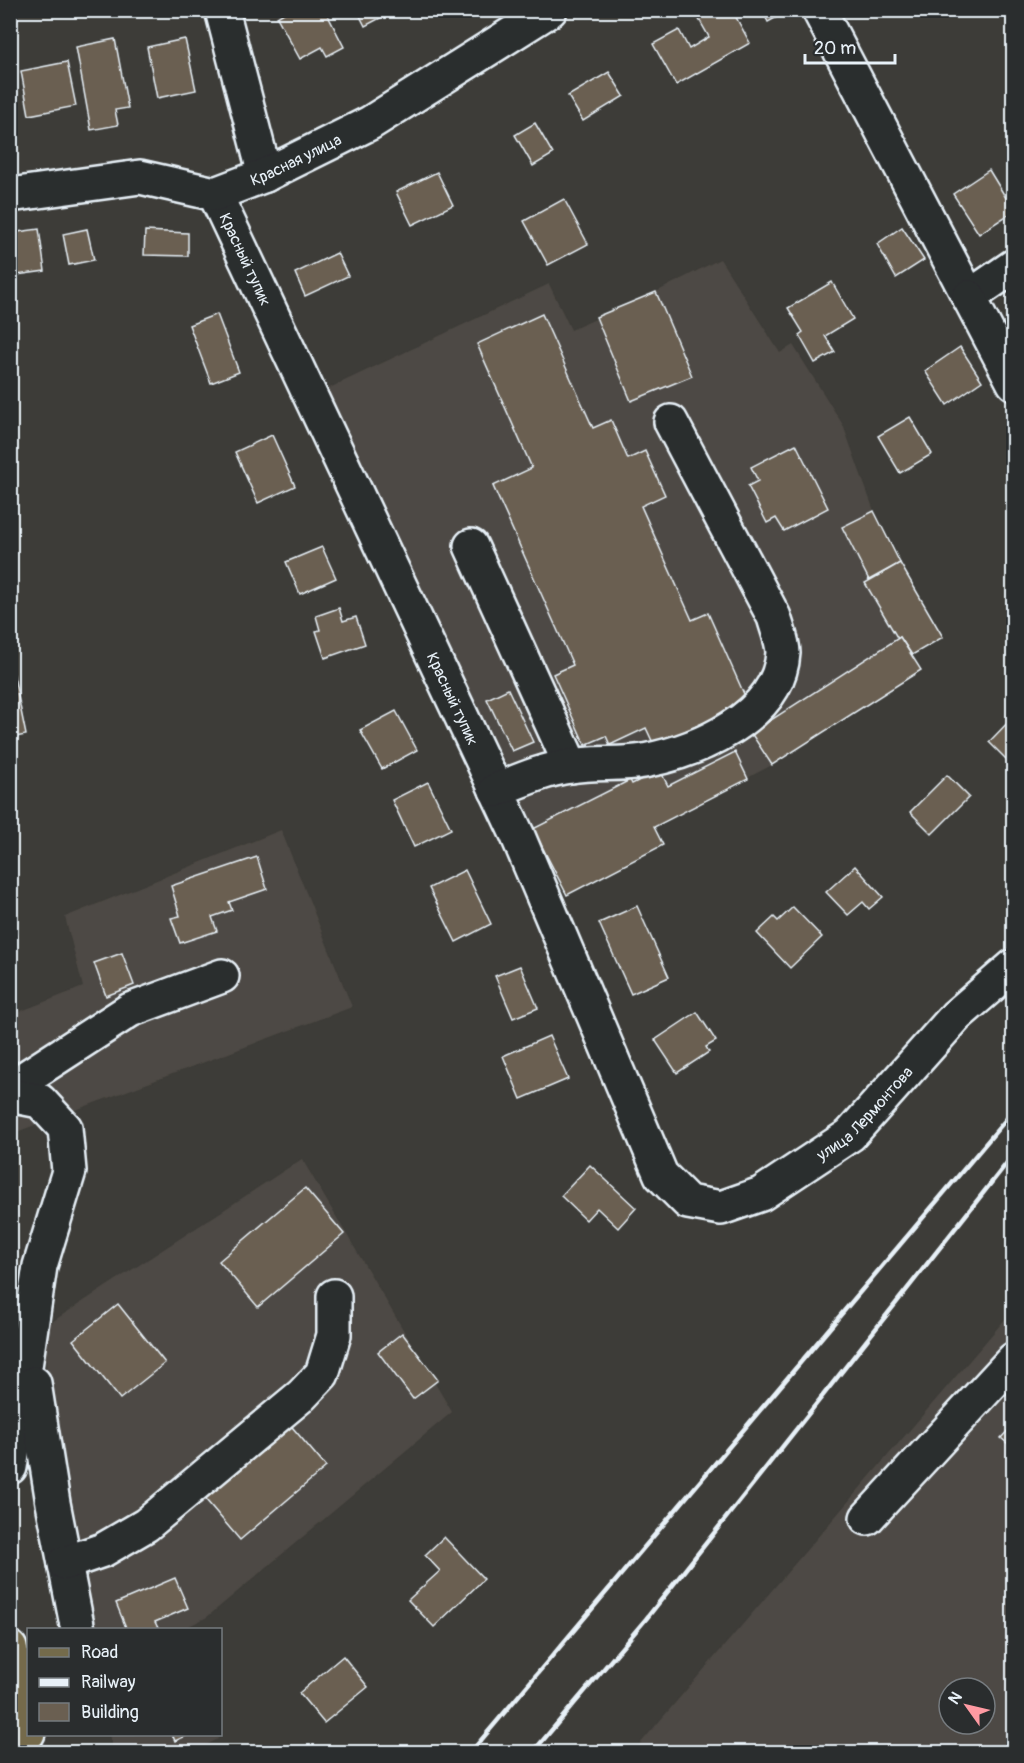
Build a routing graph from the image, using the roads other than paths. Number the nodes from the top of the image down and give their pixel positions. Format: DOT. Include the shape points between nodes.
graph roads {
  1 [pos="222,10"];
  2 [pos="550,10"];
  3 [pos="819,10"];
  4 [pos="266,175"];
  5 [pos="215,194"];
  6 [pos="10,195"];
  7 [pos="1014,266"];
  8 [pos="969,297"];
  9 [pos="1014,383"];
  10 [pos="671,422"];
  11 [pos="471,546"];
  12 [pos="571,766"];
  13 [pos="496,790"];
  14 [pos="1014,966"];
  15 [pos="222,976"];
  16 [pos="10,1088"];
  17 [pos="10,1095"];
  18 [pos="688,1202"];
  19 [pos="334,1296"];
  20 [pos="29,1353"];
  21 [pos="1014,1359"];
  22 [pos="10,1467"];
  23 [pos="867,1518"];
  24 [pos="65,1563"];
  25 [pos="78,1628"];
  26 [pos="10,1648"];
  27 [pos="27,1725"];
  28 [pos="29,1736"];
  29 [pos="33,1752"];
  1 -- 4 [label="street"];
  2 -- 4 [label="street, Красная улица" via="370,123"];
  3 -- 8 [label="street"];
  4 -- 5 [label="street, Красная улица"];
  5 -- 6 [label="street" via="140,177"];
  5 -- 13 [label="street, Красный тупик"];
  7 -- 8 [label="street"];
  8 -- 9 [label="street"];
  10 -- 12 [label="street" via="774,617 783,652 780,663 773,686 755,711 719,736 644,761"];
  11 -- 12 [label="street"];
  12 -- 13 [label="street" via="538,772"];
  13 -- 18 [label="street, Красный тупик" via="661,1175"];
  14 -- 18 [label="street, улица Лермонтова" via="956,1016 850,1135 761,1194 722,1208"];
  15 -- 16 [label="street" via="130,1010"];
  17 -- 20 [label="street" via="40,1101 65,1128 69,1171 40,1266"];
  19 -- 24 [label="street" via="334,1335 322,1374 302,1395 146,1525 103,1550"];
  20 -- 22 [label="street"];
  20 -- 24 [label="street"];
  21 -- 23 [label="street"];
  24 -- 25 [label="street"];
  26 -- 27 [label="main road"];
  28 -- 29 [label="main road"];
}
